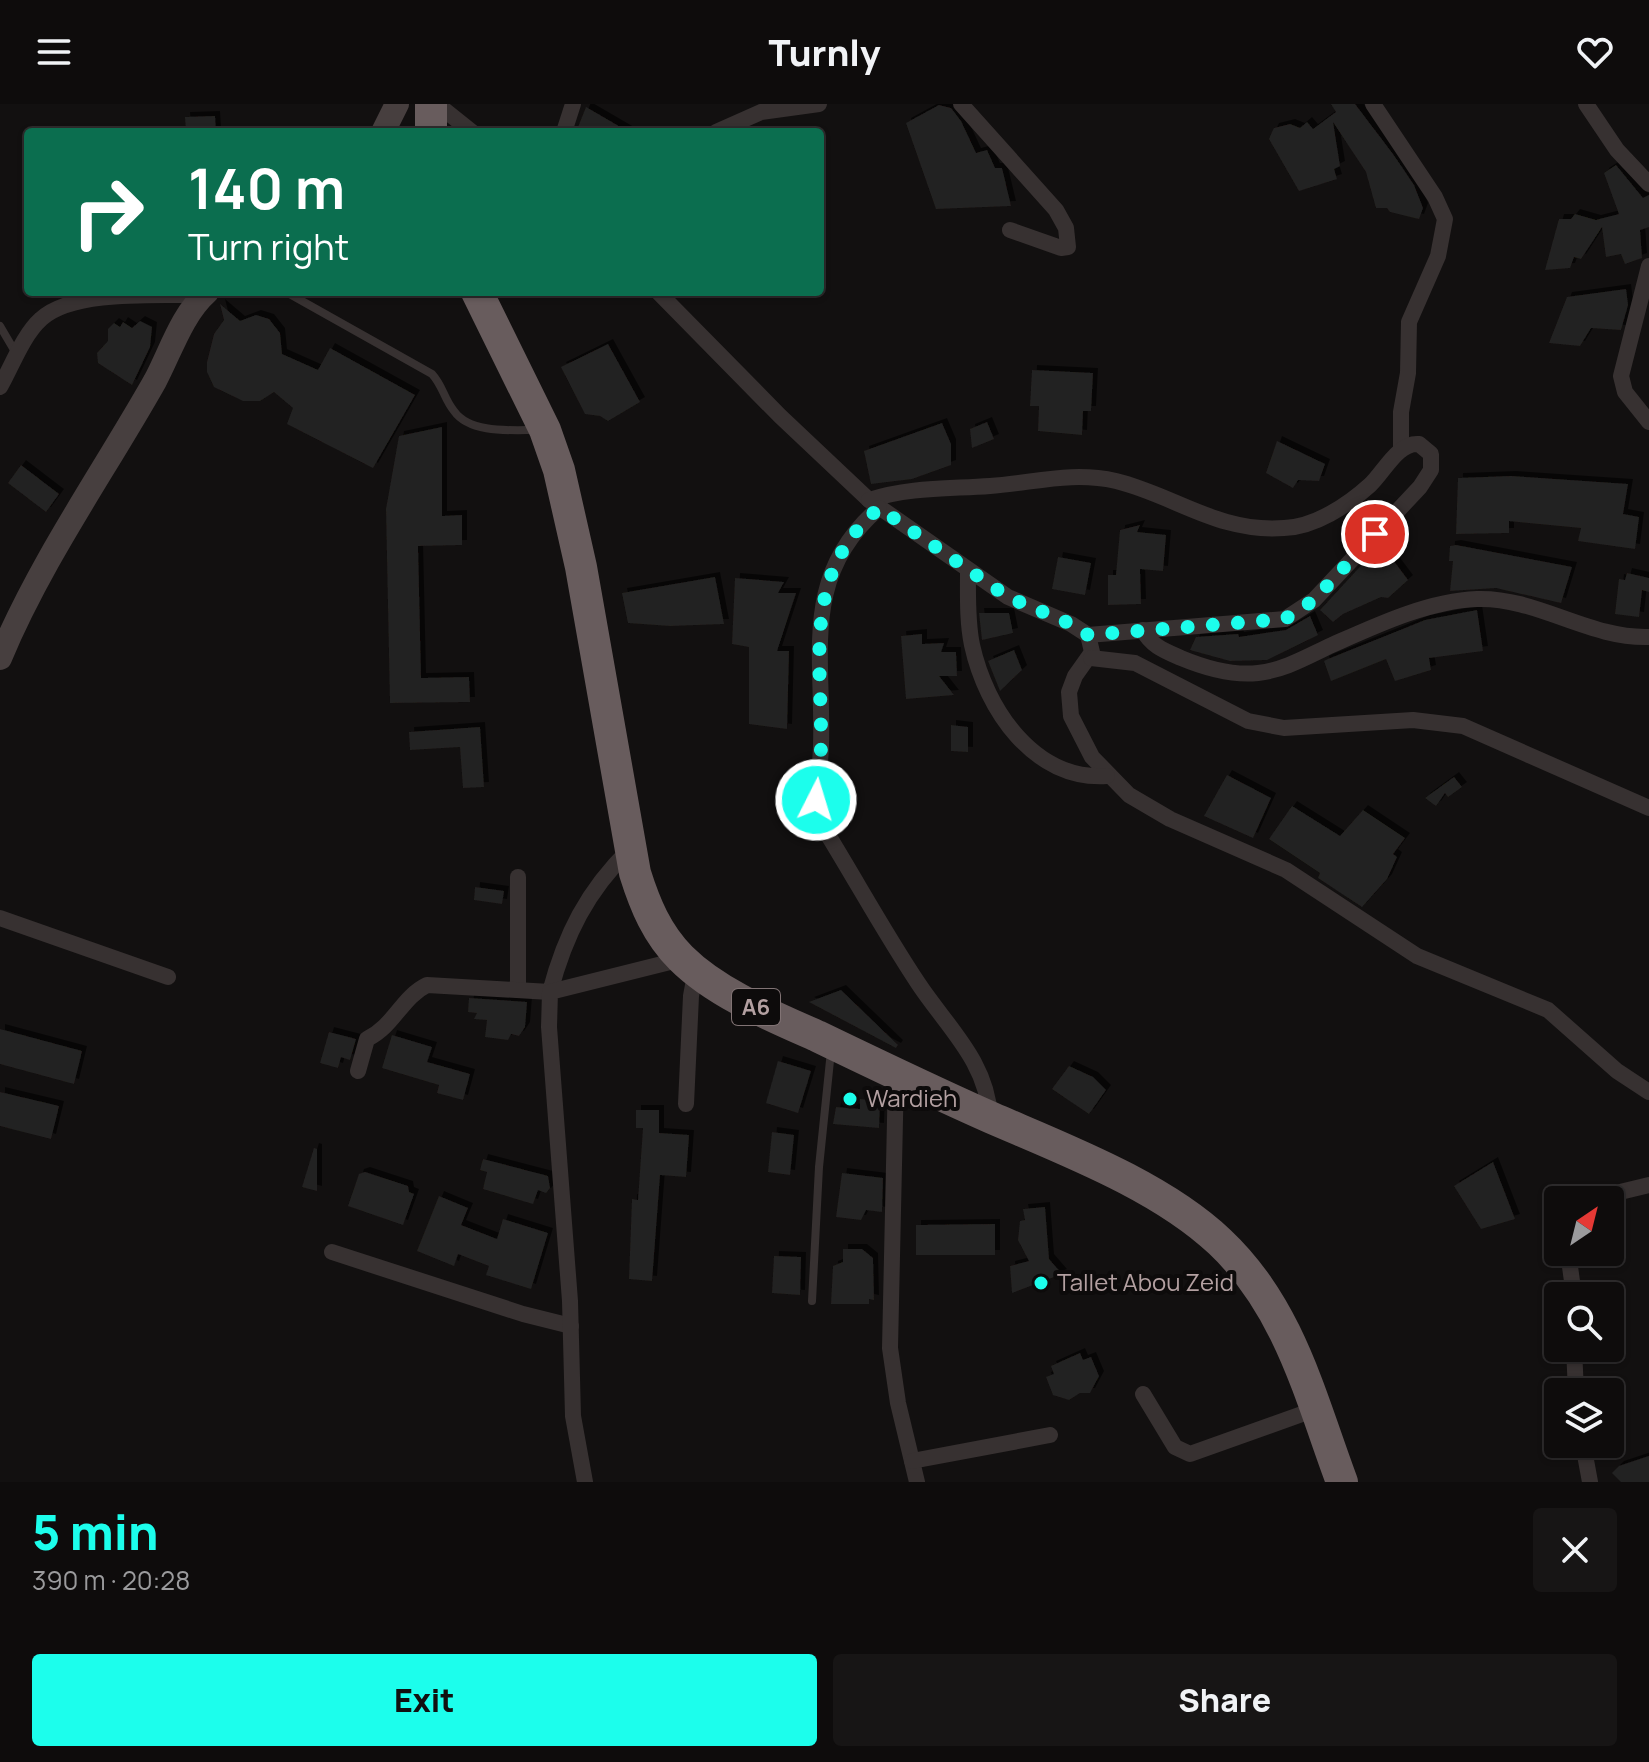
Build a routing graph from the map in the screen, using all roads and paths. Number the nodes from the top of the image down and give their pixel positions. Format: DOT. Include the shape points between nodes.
graph roads {
  1 [pos="397,104"];
  2 [pos="434,104"];
  3 [pos="573,104"];
  4 [pos="819,104"];
  5 [pos="961,104"];
  6 [pos="1373,104"];
  7 [pos="1586,104"];
  8 [pos="385,128"];
  9 [pos="431,128"];
  10 [pos="467,128"];
  11 [pos="565,128"];
  12 [pos="725,128"];
  13 [pos="1649,184"];
  14 [pos="1010,230"];
  15 [pos="1649,266"];
  16 [pos="177,296"];
  17 [pos="204,296"];
  18 [pos="293,296"];
  19 [pos="479,296"];
  20 [pos="662,296"];
  21 [pos="0,326"];
  22 [pos="18,356"];
  23 [pos="0,387"];
  24 [pos="1649,422"];
  25 [pos="545,430"];
  26 [pos="1401,449"];
  27 [pos="874,504"];
  28 [pos="968,571"];
  29 [pos="1143,630"];
  30 [pos="1088,635"];
  31 [pos="1649,637"];
  32 [pos="0,658"];
  33 [pos="1091,658"];
  34 [pos="1107,776"];
  35 [pos="1645,804"];
  36 [pos="630,849"];
  37 [pos="518,877"];
  38 [pos="0,918"];
  39 [pos="689,964"];
  40 [pos="168,977"];
  41 [pos="518,990"];
  42 [pos="550,992"];
  43 [pos="832,1044"];
  44 [pos="358,1071"];
  45 [pos="896,1074"];
  46 [pos="1649,1092"];
  47 [pos="686,1104"];
  48 [pos="990,1117"];
  49 [pos="1649,1185"];
  50 [pos="1624,1191"];
  51 [pos="332,1252"];
  52 [pos="812,1301"];
  53 [pos="571,1326"];
  54 [pos="1143,1394"];
  55 [pos="1316,1409"];
  56 [pos="1050,1435"];
  57 [pos="1586,1458"];
  58 [pos="912,1461"];
  59 [pos="585,1482"];
  60 [pos="917,1482"];
  61 [pos="1342,1482"];
  62 [pos="1590,1482"];
  1 -- 8 [label="street"];
  2 -- 9 [label="highway"];
  2 -- 10 [label="street"];
  3 -- 11 [label="street"];
  4 -- 12 [label="street" via="761,112"];
  5 -- 14 [label="street" via="1056,210 1068,247"];
  6 -- 26 [label="street" via="1445,219 1438,256 1409,322"];
  7 -- 13 [label="street" via="1617,150"];
  15 -- 24 [label="street" via="1621,376 1625,392"];
  16 -- 22 [label="street" via="67,304 41,318"];
  17 -- 32 [label="street" via="31,590"];
  18 -- 25 [label="lane" via="432,374 465,422"];
  19 -- 25 [label="highway, A6"];
  20 -- 27 [label="street"];
  21 -- 22 [label="lane"];
  22 -- 23 [label="street"];
  25 -- 36 [label="highway, A6" via="576,540"];
  26 -- 27 [label="street" via="1347,502 1288,528 1246,526 1084,475 905,490"];
  26 -- 29 [label="street" via="1415,443 1425,447 1432,456 1431,470 1314,600 1285,619"];
  27 -- 28 [label="street"];
  27 -- 48 [label="street" via="834,568 822,604 818,811 917,982 979,1068"];
  28 -- 30 [label="street" via="1023,606"];
  28 -- 34 [label="street" via="974,654 1013,733 1051,765"];
  29 -- 30 [label="street"];
  29 -- 31 [label="street" via="1159,649 1232,673 1287,666 1357,634 1473,599 1507,602 1607,634"];
  30 -- 33 [label="street"];
  33 -- 34 [label="street" via="1075,676 1068,702 1079,737"];
  33 -- 35 [label="street" via="1135,663 1265,726 1413,720 1463,726"];
  34 -- 46 [label="street" via="1152,810 1286,870 1417,956 1548,1010"];
  36 -- 39 [label="highway, A6" via="650,914"];
  36 -- 42 [label="street" via="577,914"];
  37 -- 41 [label="street"];
  38 -- 40 [label="street"];
  39 -- 42 [label="street"];
  39 -- 43 [label="highway, A6" via="759,1008"];
  39 -- 47 [label="street"];
  41 -- 42 [label="street"];
  41 -- 44 [label="street" via="427,985 413,992 387,1027 367,1039"];
  42 -- 53 [label="street"];
  43 -- 45 [label="highway, A6"];
  43 -- 52 [label="lane"];
  45 -- 48 [label="highway, A6"];
  45 -- 58 [label="street" via="890,1348"];
  48 -- 55 [label="highway, A6" via="1167,1203 1219,1241 1281,1321"];
  49 -- 50 [label="street"];
  51 -- 53 [label="street"];
  53 -- 59 [label="street" via="573,1416"];
  54 -- 55 [label="street" via="1168,1438 1190,1454"];
  55 -- 61 [label="highway, A6"];
  56 -- 58 [label="street"];
  57 -- 62 [label="street"];
  58 -- 60 [label="street"];
}
